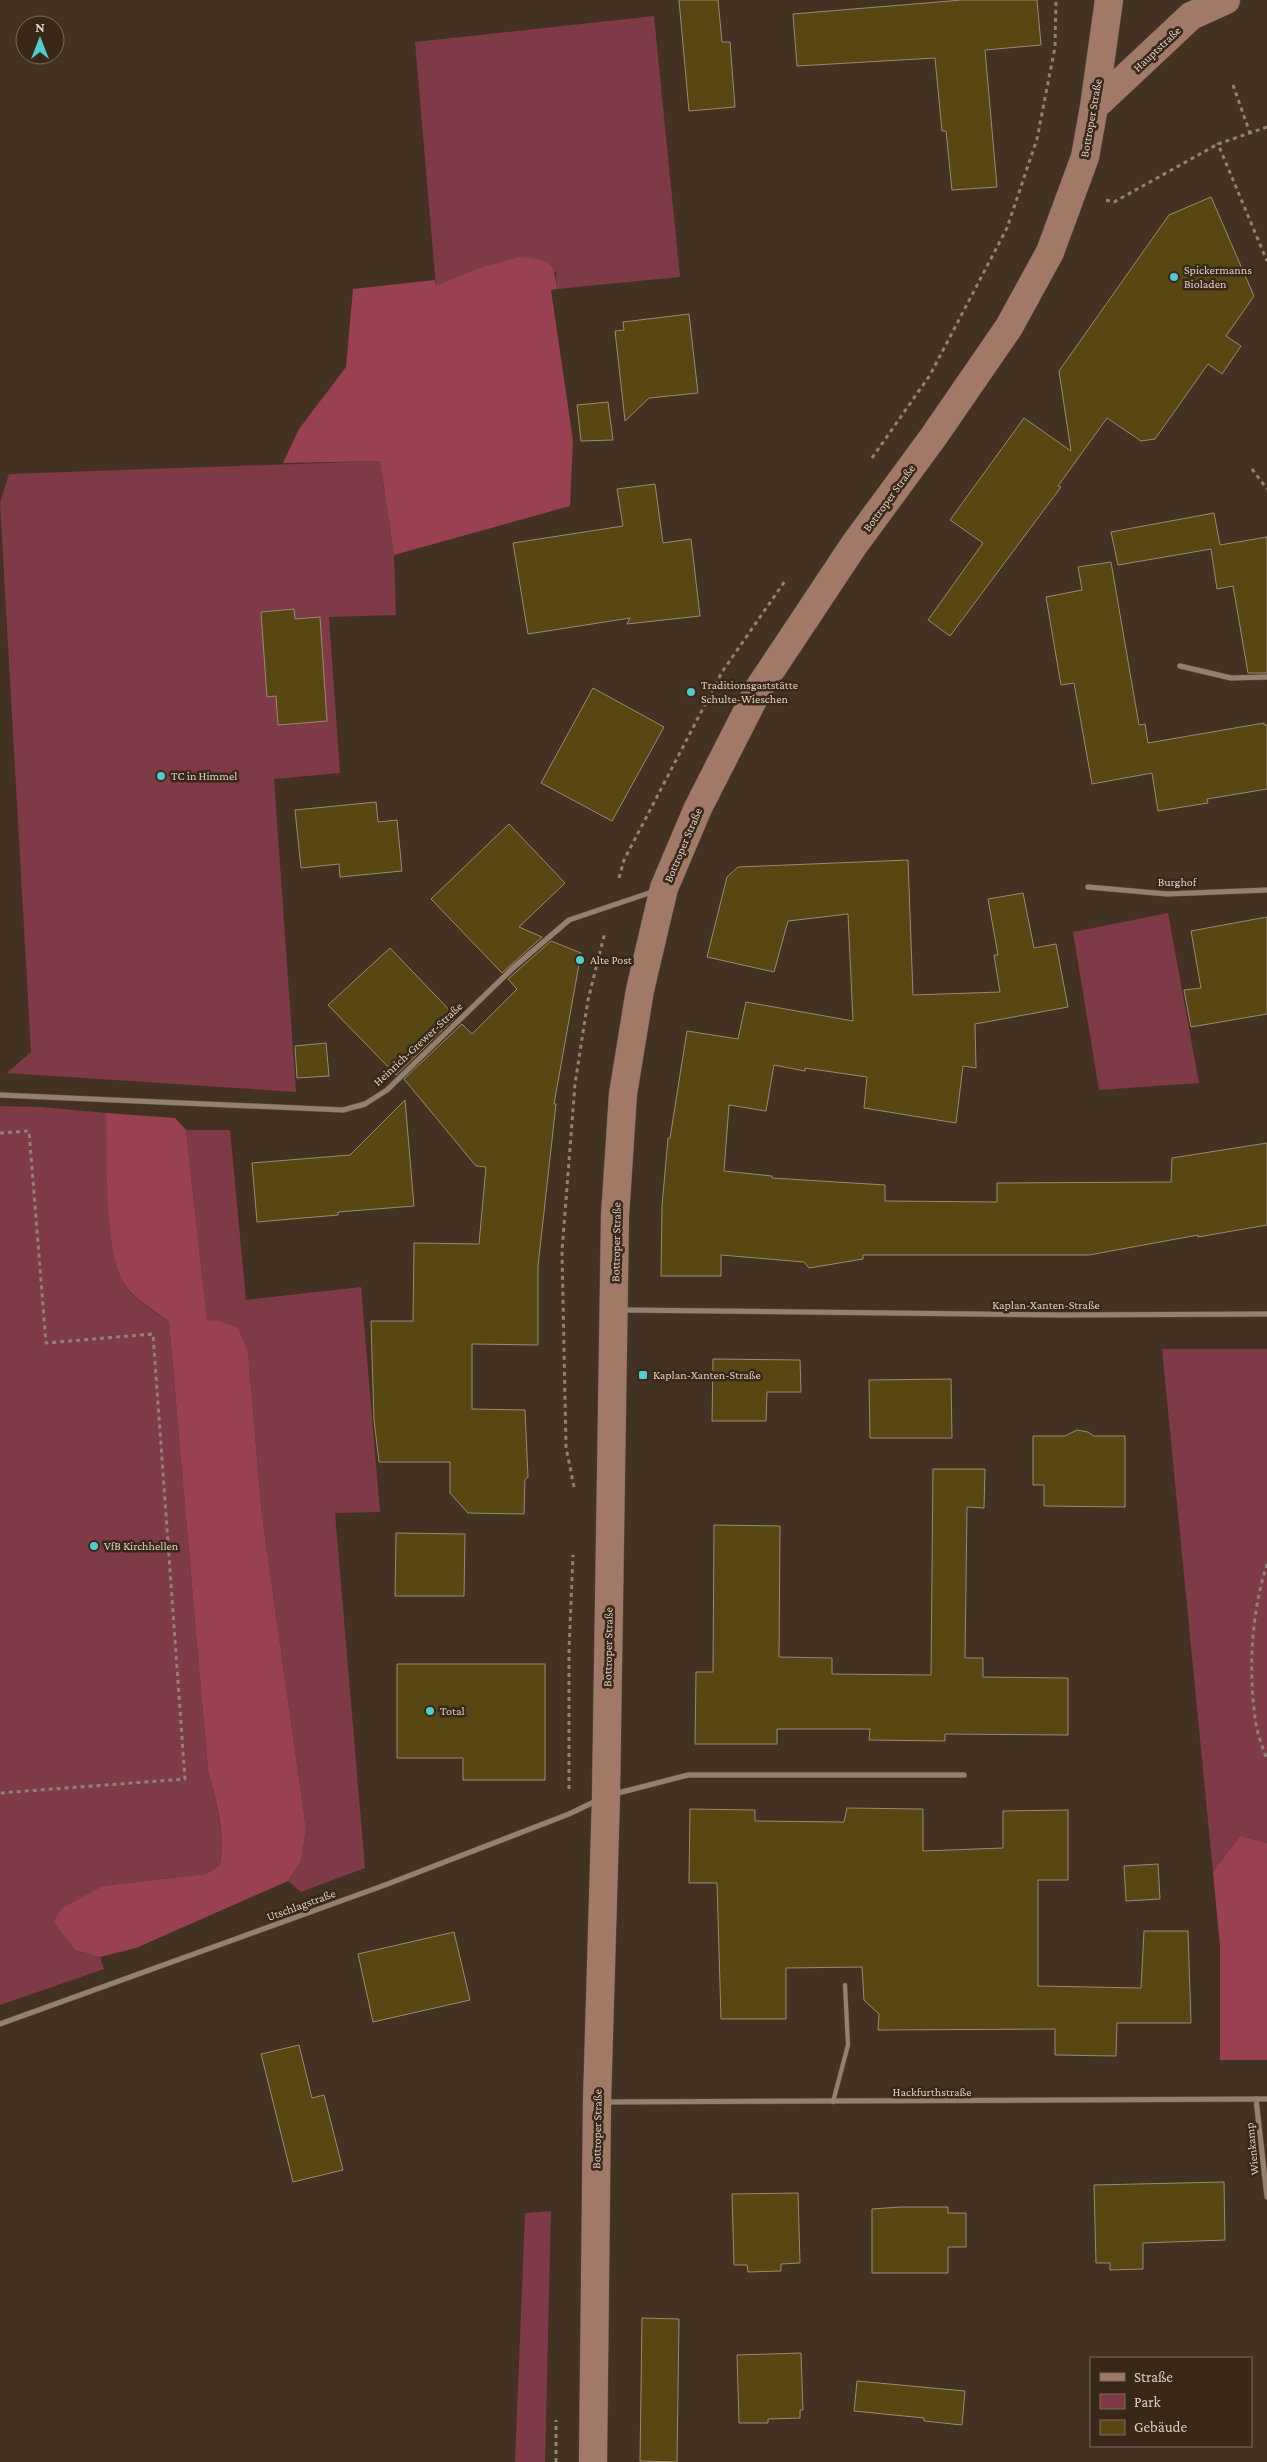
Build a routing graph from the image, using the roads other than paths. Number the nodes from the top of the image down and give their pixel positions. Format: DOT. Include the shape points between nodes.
graph roads {
  1 [pos="1109,0"];
  2 [pos="1226,0"];
  3 [pos="1094,107"];
  4 [pos="1180,666"];
  5 [pos="1267,676"];
  6 [pos="1088,887"];
  7 [pos="664,888"];
  8 [pos="1267,890"];
  9 [pos="0,1095"];
  10 [pos="614,1310"];
  11 [pos="1267,1314"];
  12 [pos="964,1776"];
  13 [pos="606,1796"];
  14 [pos="845,1985"];
  15 [pos="0,2024"];
  16 [pos="1256,2099"];
  17 [pos="1267,2099"];
  18 [pos="597,2102"];
  19 [pos="834,2102"];
  20 [pos="1267,2197"];
  21 [pos="593,2462"];
  1 -- 3 [label="main road, Bottroper Straße"];
  2 -- 3 [label="main road, Hauptstraße" via="1191,16"];
  3 -- 7 [label="main road, Bottroper Straße" via="1085,157 1050,252 1009,327 843,561 759,688 698,808"];
  4 -- 5 [label="street" via="1231,678"];
  6 -- 8 [label="street, Burghof" via="1167,894"];
  7 -- 9 [label="street, Heinrich-Grewer-Straße" via="569,920 512,968 387,1090 365,1104 343,1110"];
  7 -- 10 [label="main road, Bottroper Straße" via="640,990 624,1094 615,1216"];
  10 -- 11 [label="street, Kaplan-Xanten-Straße"];
  10 -- 13 [label="main road, Bottroper Straße"];
  12 -- 13 [label="street" via="688,1776"];
  13 -- 15 [label="street, Utschlagstraße" via="569,1814 386,1885"];
  13 -- 18 [label="main road, Bottroper Straße"];
  14 -- 19 [label="lane" via="848,2045"];
  16 -- 17 [label="street, Hackfurthstraße"];
  16 -- 19 [label="street, Hackfurthstraße"];
  16 -- 20 [label="street, Wienkamp"];
  18 -- 19 [label="street, Hackfurthstraße"];
  18 -- 21 [label="main road, Bottroper Straße"];
}
